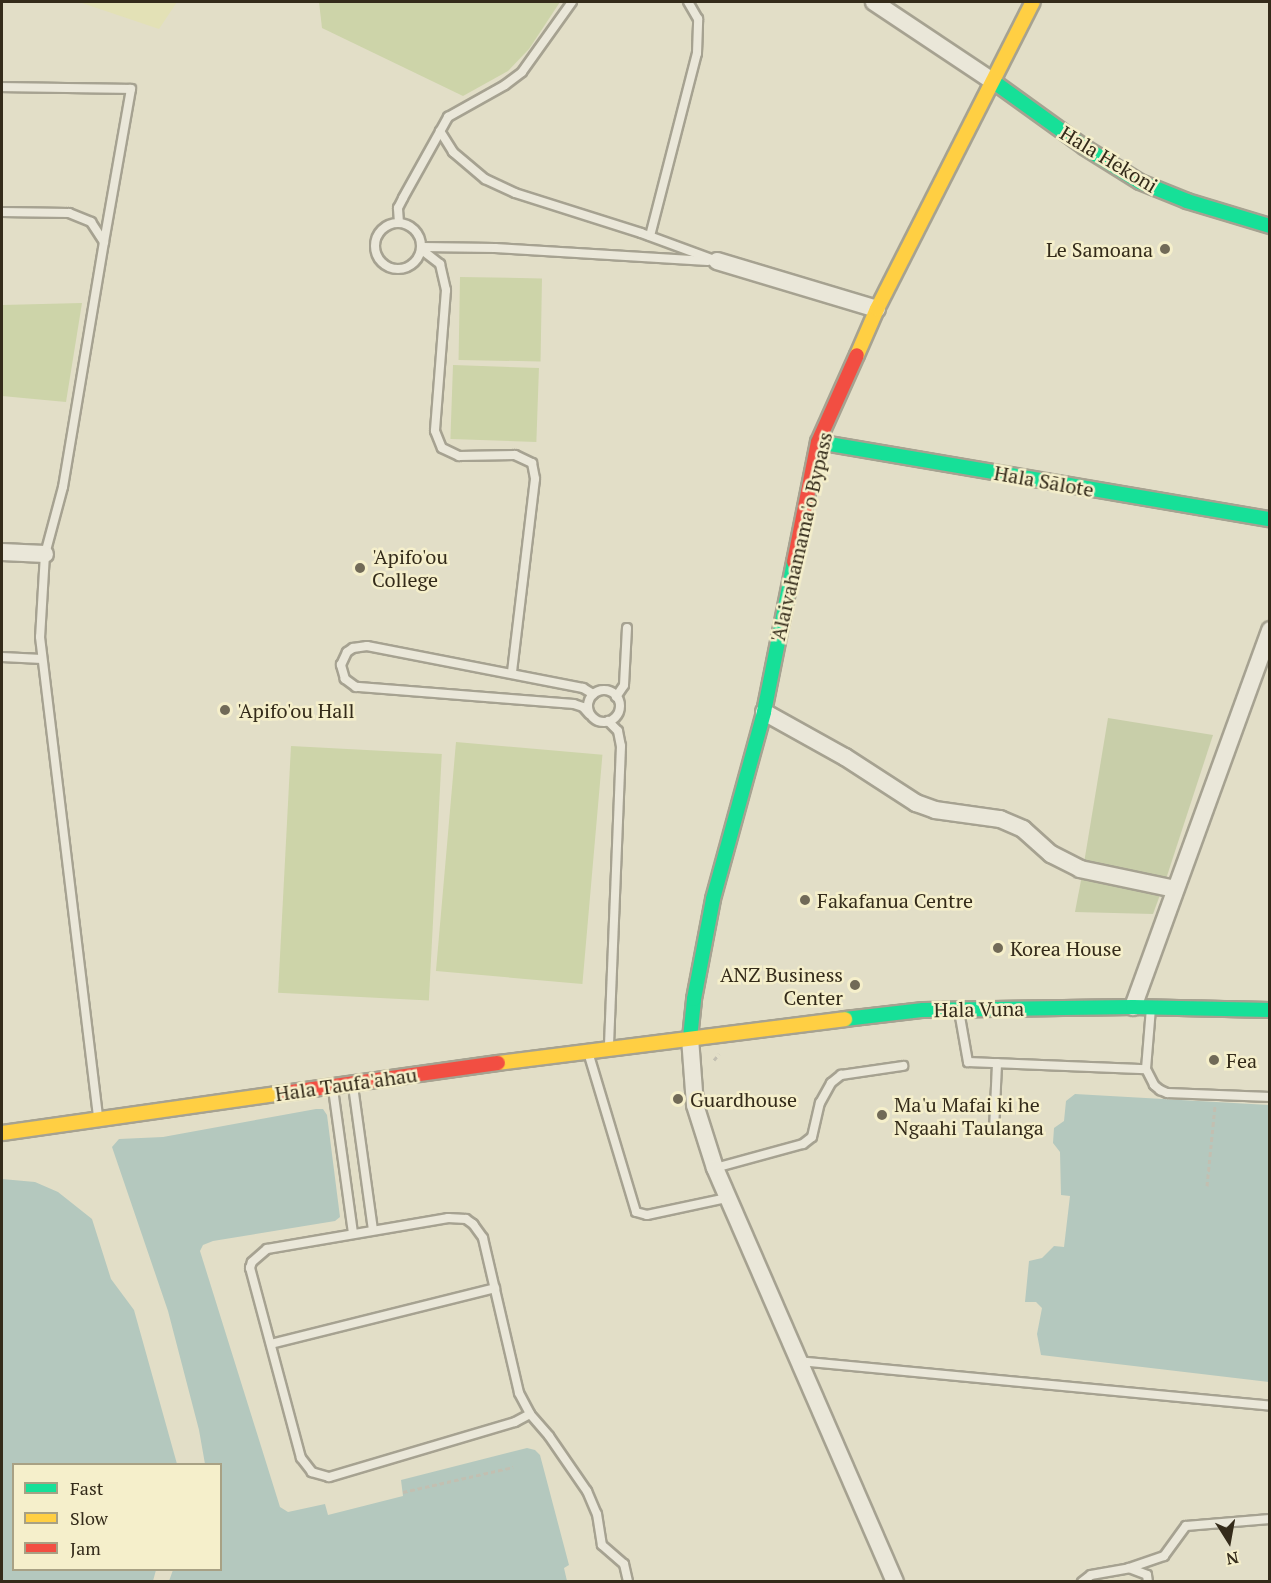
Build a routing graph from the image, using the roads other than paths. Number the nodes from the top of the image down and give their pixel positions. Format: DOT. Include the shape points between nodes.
graph roads {
  1 [pos="572,2"];
  2 [pos="688,2"];
  3 [pos="874,2"];
  4 [pos="1033,2"];
  5 [pos="994,82"];
  6 [pos="2,87"];
  7 [pos="440,131"];
  8 [pos="2,212"];
  9 [pos="399,223"];
  10 [pos="1269,226"];
  11 [pos="650,236"];
  12 [pos="104,242"];
  13 [pos="422,249"];
  14 [pos="717,261"];
  15 [pos="877,309"];
  16 [pos="818,442"];
  17 [pos="1269,519"];
  18 [pos="2,552"];
  19 [pos="45,554"];
  20 [pos="627,628"];
  21 [pos="1269,630"];
  22 [pos="2,657"];
  23 [pos="42,659"];
  24 [pos="512,673"];
  25 [pos="593,694"];
  26 [pos="616,697"];
  27 [pos="764,712"];
  28 [pos="589,714"];
  29 [pos="608,721"];
  30 [pos="1175,889"];
  31 [pos="1133,1007"];
  32 [pos="1151,1007"];
  33 [pos="959,1008"];
  34 [pos="1269,1010"];
  35 [pos="690,1038"];
  36 [pos="609,1047"];
  37 [pos="588,1050"];
  38 [pos="997,1063"];
  39 [pos="903,1066"];
  40 [pos="1146,1069"];
  41 [pos="353,1083"];
  42 [pos="333,1085"];
  43 [pos="1269,1097"];
  44 [pos="98,1119"];
  45 [pos="994,1130"];
  46 [pos="2,1133"];
  47 [pos="715,1168"];
  48 [pos="727,1198"];
  49 [pos="373,1230"];
  50 [pos="353,1234"];
  51 [pos="495,1288"];
  52 [pos="271,1344"];
  53 [pos="797,1360"];
  54 [pos="1269,1406"];
  55 [pos="530,1414"];
  56 [pos="1269,1519"];
  57 [pos="1129,1568"];
  58 [pos="628,1581"];
  59 [pos="895,1581"];
  60 [pos="1082,1581"];
  61 [pos="1148,1581"];
  1 -- 7 [label="lane" via="522,72 448,117"];
  2 -- 11 [label="lane" via="698,19 697,53"];
  3 -- 5 [label="street"];
  4 -- 5 [label="main road, 'Alaivahamama'o Bypass"];
  5 -- 10 [label="main road, Hala Hekoni" via="1140,182"];
  5 -- 15 [label="main road, 'Alaivahamama'o Bypass"];
  6 -- 12 [label="lane" via="131,89"];
  7 -- 9 [label="lane" via="398,207"];
  7 -- 11 [label="lane" via="453,152 485,179 515,193"];
  8 -- 12 [label="lane" via="69,213 91,222"];
  9 -- 13 [label="lane" via="415,229"];
  9 -- 13 [label="lane" via="387,225 376,237 379,259 399,269 414,264"];
  11 -- 14 [label="lane"];
  12 -- 19 [label="lane" via="63,486"];
  13 -- 14 [label="lane"];
  13 -- 24 [label="lane" via="440,264 446,290 435,431 442,448 459,456 515,455 532,462 535,479"];
  14 -- 15 [label="street"];
  15 -- 16 [label="main road, 'Alaivahamama'o Bypass"];
  16 -- 17 [label="main road, Hala Sālote"];
  16 -- 27 [label="main road, 'Alaivahamama'o Bypass"];
  18 -- 19 [label="street"];
  19 -- 23 [label="lane"];
  20 -- 26 [label="lane" via="624,685"];
  21 -- 30 [label="street"];
  22 -- 23 [label="lane"];
  23 -- 44 [label="lane"];
  24 -- 25 [label="lane" via="583,688"];
  24 -- 28 [label="lane" via="367,646 347,652 341,665 345,679 356,687 574,704"];
  25 -- 26 [label="lane" via="604,690"];
  25 -- 28 [label="lane" via="588,703"];
  26 -- 29 [label="lane" via="619,710"];
  27 -- 30 [label="street" via="916,803 935,810 1000,819 1023,829 1051,854 1080,869"];
  27 -- 35 [label="main road, 'Alaivahamama'o Bypass" via="713,899"];
  28 -- 29 [label="lane" via="597,721"];
  29 -- 36 [label="lane" via="618,731 621,746"];
  30 -- 31 [label="street"];
  31 -- 32 [label="main road, Hala Vuna"];
  31 -- 33 [label="main road, Hala Vuna"];
  32 -- 34 [label="main road, Hala Vuna"];
  32 -- 40 [label="lane"];
  33 -- 35 [label="main road, Hala Vuna"];
  33 -- 38 [label="lane" via="968,1062"];
  35 -- 36 [label="main road, Hala Taufa'ahau"];
  35 -- 47 [label="street" via="695,1105"];
  36 -- 37 [label="main road, Hala Taufa'ahau"];
  37 -- 41 [label="main road, Hala Taufa'ahau"];
  37 -- 48 [label="lane" via="636,1212 647,1215"];
  38 -- 40 [label="lane"];
  38 -- 45 [label="lane"];
  39 -- 47 [label="lane" via="841,1075 820,1102 812,1137 803,1144"];
  40 -- 43 [label="lane" via="1154,1085 1167,1094"];
  41 -- 42 [label="main road, Hala Taufa'ahau"];
  41 -- 49 [label="lane"];
  42 -- 44 [label="main road, Hala Taufa'ahau"];
  42 -- 50 [label="lane"];
  44 -- 46 [label="main road, Hala Taufa'ahau"];
  47 -- 48 [label="street"];
  48 -- 53 [label="street"];
  49 -- 50 [label="lane"];
  49 -- 51 [label="lane" via="448,1218 466,1219 483,1238"];
  50 -- 52 [label="lane" via="267,1249 256,1256 250,1268"];
  51 -- 52 [label="lane"];
  51 -- 55 [label="lane" via="519,1393"];
  52 -- 55 [label="lane" via="301,1458 320,1476 329,1478 515,1422"];
  53 -- 54 [label="lane"];
  53 -- 59 [label="street"];
  55 -- 58 [label="lane" via="587,1491 597,1514 602,1545 624,1564"];
  56 -- 57 [label="lane" via="1186,1526 1164,1556"];
  57 -- 60 [label="lane" via="1090,1575"];
  57 -- 61 [label="lane" via="1147,1575"];
}
